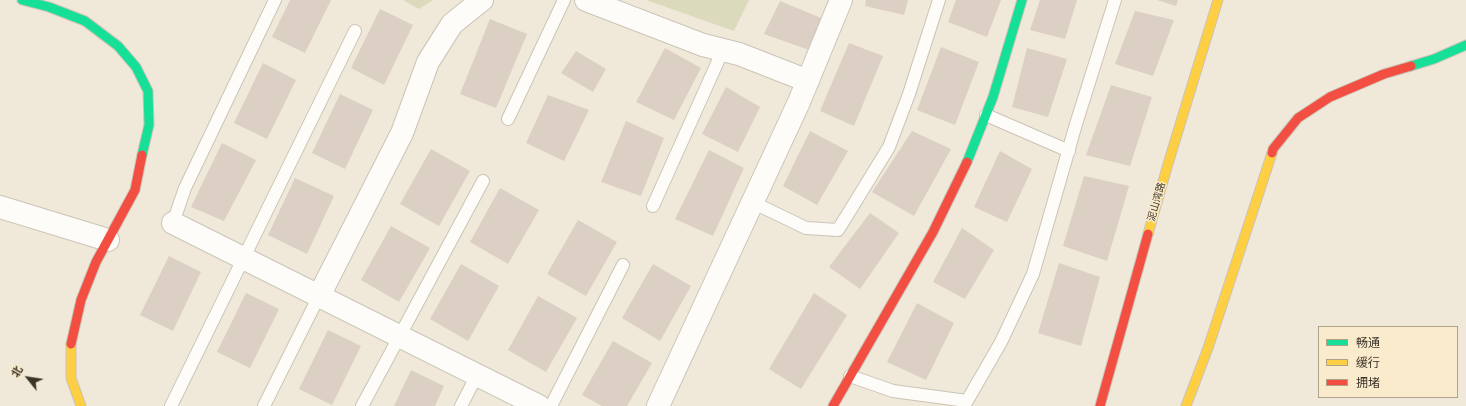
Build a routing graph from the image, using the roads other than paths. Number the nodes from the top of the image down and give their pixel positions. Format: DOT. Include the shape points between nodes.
graph roads {
  1 [pos="22,0"];
  2 [pos="275,0"];
  3 [pos="482,0"];
  4 [pos="564,0"];
  5 [pos="586,0"];
  6 [pos="841,0"];
  7 [pos="939,0"];
  8 [pos="1022,0"];
  9 [pos="1115,0"];
  10 [pos="1218,0"];
  11 [pos="355,31"];
  12 [pos="1466,45"];
  13 [pos="722,50"];
  14 [pos="808,81"];
  15 [pos="986,115"];
  16 [pos="508,119"];
  17 [pos="1069,152"];
  18 [pos="483,181"];
  19 [pos="752,202"];
  20 [pos="653,206"];
  21 [pos="0,207"];
  22 [pos="173,223"];
  23 [pos="108,240"];
  24 [pos="243,258"];
  25 [pos="623,265"];
  26 [pos="319,296"];
  27 [pos="399,336"];
  28 [pos="477,375"];
  29 [pos="850,376"];
  30 [pos="81,406"];
  31 [pos="171,406"];
  32 [pos="264,406"];
  33 [pos="362,406"];
  34 [pos="461,406"];
  35 [pos="539,406"];
  36 [pos="551,406"];
  37 [pos="658,406"];
  38 [pos="833,406"];
  39 [pos="1100,406"];
  40 [pos="1186,406"];
  1 -- 23 [label="street" via="49,7 84,21 118,46 136,67 148,91 149,125 136,190"];
  2 -- 22 [label="lane" via="185,188"];
  3 -- 26 [label="street" via="452,24 428,62 402,133"];
  4 -- 16 [label="lane"];
  5 -- 13 [label="street"];
  6 -- 14 [label="street"];
  7 -- 19 [label="lane" via="889,147 838,230 806,228"];
  8 -- 15 [label="street"];
  9 -- 17 [label="lane"];
  10 -- 39 [label="street, 泥山湾路" via="1168,164"];
  11 -- 24 [label="lane"];
  12 -- 40 [label="street" via="1434,59 1384,74 1330,97 1298,118 1273,149 1208,348"];
  13 -- 14 [label="street"];
  13 -- 20 [label="lane"];
  14 -- 19 [label="street"];
  15 -- 17 [label="lane"];
  15 -- 29 [label="street" via="967,164 933,232"];
  17 -- 29 [label="lane" via="1034,274 1001,342 967,402 893,391"];
  18 -- 27 [label="lane"];
  19 -- 37 [label="street"];
  21 -- 23 [label="street"];
  22 -- 24 [label="street"];
  23 -- 30 [label="street" via="81,300 71,343 71,378"];
  24 -- 26 [label="street"];
  24 -- 31 [label="lane"];
  25 -- 36 [label="lane"];
  26 -- 27 [label="street"];
  26 -- 32 [label="lane"];
  27 -- 28 [label="street"];
  27 -- 33 [label="lane"];
  28 -- 34 [label="lane"];
  28 -- 35 [label="street"];
  29 -- 38 [label="street"];
}
